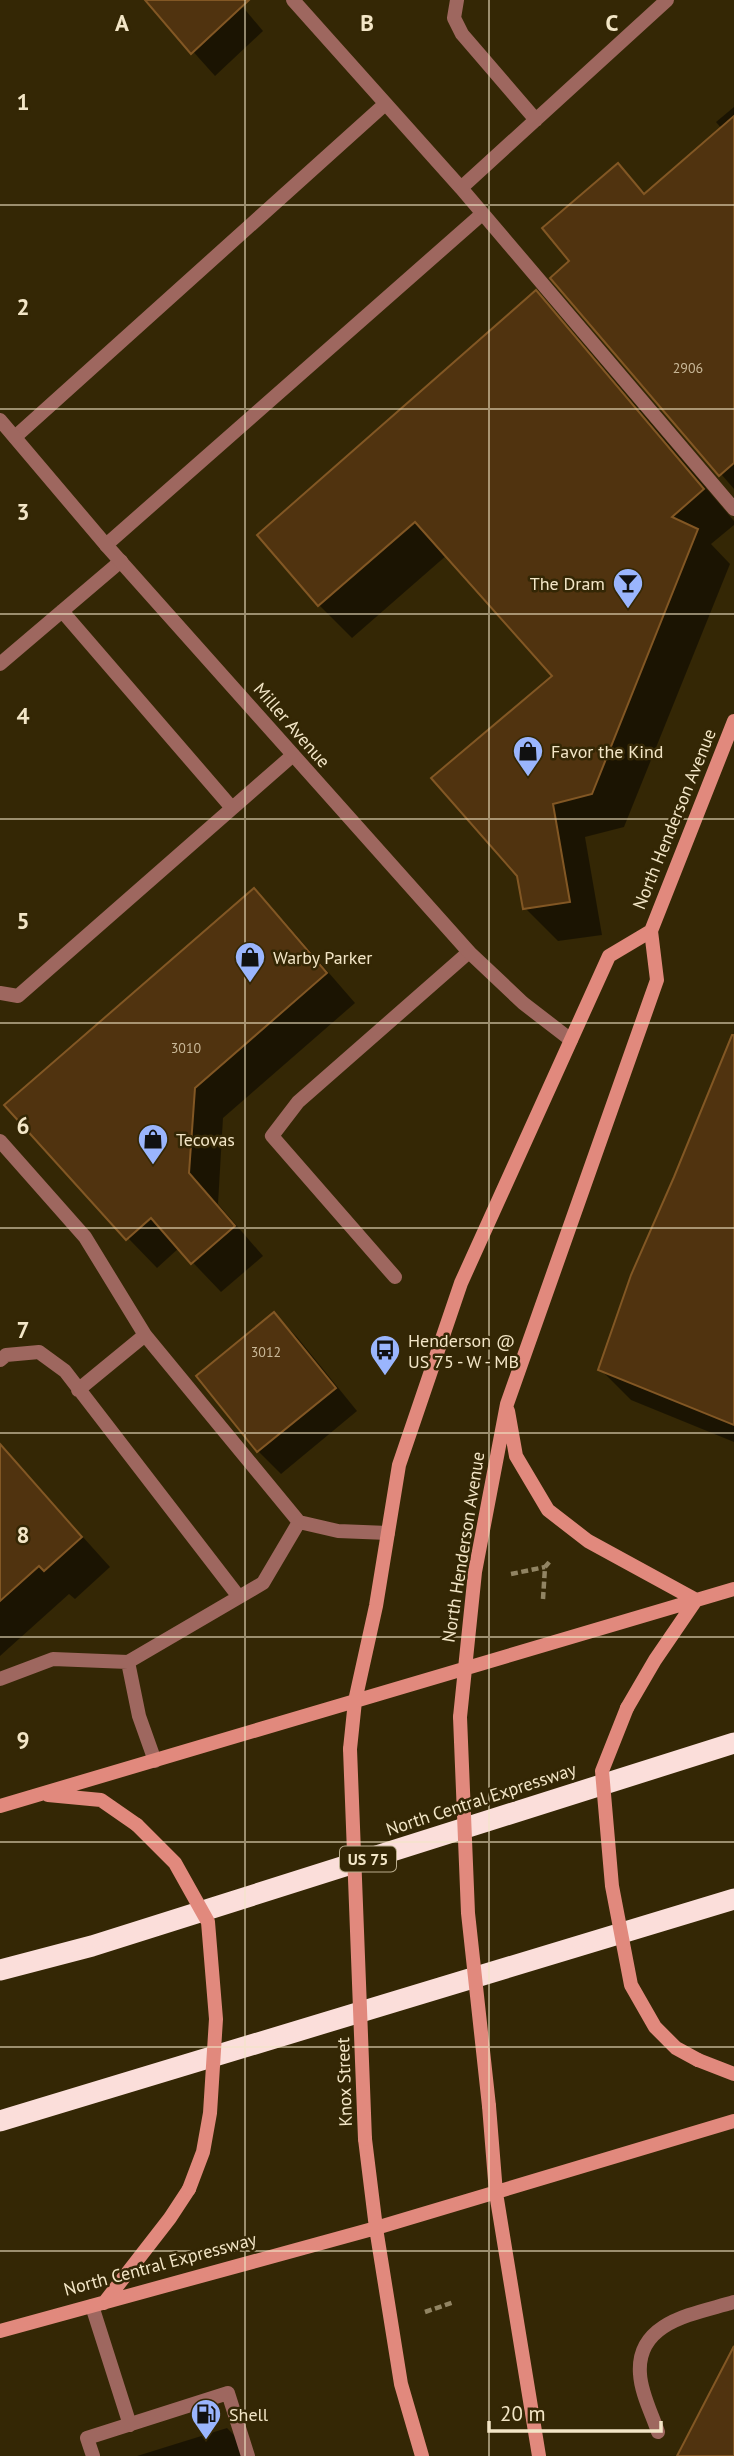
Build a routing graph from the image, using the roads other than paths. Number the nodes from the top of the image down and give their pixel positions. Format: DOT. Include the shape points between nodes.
graph roads {
  1 [pos="293,0"];
  2 [pos="457,0"];
  3 [pos="667,0"];
  4 [pos="384,104"];
  5 [pos="536,120"];
  6 [pos="461,188"];
  7 [pos="482,214"];
  8 [pos="0,420"];
  9 [pos="15,437"];
  10 [pos="734,509"];
  11 [pos="106,545"];
  12 [pos="121,561"];
  13 [pos="62,611"];
  14 [pos="0,664"];
  15 [pos="734,721"];
  16 [pos="293,755"];
  17 [pos="232,808"];
  18 [pos="651,931"];
  19 [pos="468,952"];
  20 [pos="0,993"];
  21 [pos="571,1040"];
  22 [pos="0,1141"];
  23 [pos="395,1277"];
  24 [pos="145,1335"];
  25 [pos="0,1360"];
  26 [pos="78,1390"];
  27 [pos="507,1404"];
  28 [pos="299,1522"];
  29 [pos="388,1533"];
  30 [pos="734,1589"];
  31 [pos="239,1597"];
  32 [pos="696,1600"];
  33 [pos="128,1662"];
  34 [pos="464,1669"];
  35 [pos="0,1679"];
  36 [pos="355,1701"];
  37 [pos="734,1743"];
  38 [pos="155,1761"];
  39 [pos="39,1794"];
  40 [pos="0,1806"];
  41 [pos="734,1899"];
  42 [pos="0,1970"];
  43 [pos="734,2074"];
  44 [pos="0,2121"];
  45 [pos="734,2121"];
  46 [pos="496,2193"];
  47 [pos="376,2228"];
  48 [pos="734,2302"];
  49 [pos="98,2304"];
  50 [pos="0,2331"];
  51 [pos="130,2425"];
  52 [pos="657,2432"];
  53 [pos="93,2456"];
  54 [pos="248,2456"];
  55 [pos="422,2456"];
  56 [pos="539,2456"];
  1 -- 4 [label="street"];
  2 -- 5 [label="street" via="454,18 462,34"];
  3 -- 5 [label="street"];
  4 -- 6 [label="street"];
  4 -- 9 [label="street"];
  5 -- 6 [label="street"];
  6 -- 7 [label="street"];
  7 -- 10 [label="street"];
  7 -- 11 [label="street"];
  8 -- 9 [label="street, Miller Avenue"];
  9 -- 11 [label="street, Miller Avenue"];
  11 -- 12 [label="street, Miller Avenue"];
  12 -- 13 [label="street"];
  12 -- 16 [label="street, Miller Avenue"];
  13 -- 14 [label="street"];
  13 -- 17 [label="street"];
  15 -- 18 [label="street, North Henderson Avenue"];
  16 -- 17 [label="street"];
  16 -- 19 [label="street, Miller Avenue"];
  17 -- 20 [label="street" via="18,996"];
  18 -- 21 [label="street, North Henderson Avenue" via="609,956"];
  18 -- 27 [label="street, North Henderson Avenue" via="657,980"];
  19 -- 21 [label="street, Miller Avenue"];
  19 -- 23 [label="street" via="298,1102 272,1136"];
  21 -- 29 [label="street, North Henderson Avenue" via="461,1283 399,1465"];
  22 -- 24 [label="street" via="85,1237"];
  24 -- 26 [label="street"];
  24 -- 28 [label="street"];
  25 -- 26 [label="street" via="6,1354 39,1352 65,1371"];
  26 -- 31 [label="street"];
  27 -- 32 [label="street" via="516,1456 548,1510 588,1541"];
  27 -- 34 [label="street, North Henderson Avenue" via="475,1573"];
  28 -- 29 [label="street" via="338,1531"];
  28 -- 31 [label="street" via="263,1583"];
  29 -- 36 [label="street, North Henderson Avenue"];
  30 -- 32 [label="street"];
  31 -- 33 [label="street"];
  32 -- 34 [label="street"];
  32 -- 43 [label="street, bridge" via="627,1708 602,1771 612,1886 631,1985 655,2027 676,2048"];
  33 -- 35 [label="street" via="53,1659"];
  33 -- 38 [label="street" via="139,1716"];
  34 -- 36 [label="street"];
  34 -- 46 [label="street, North Henderson Avenue, bridge" via="460,1717 468,1913"];
  36 -- 38 [label="street"];
  36 -- 47 [label="street, Knox Street, bridge" via="350,1749 365,2139"];
  37 -- 42 [label="highway, North Central Expressway / US 75" via="92,1946"];
  38 -- 39 [label="street"];
  39 -- 40 [label="street"];
  39 -- 49 [label="street, bridge" via="101,1800 136,1825 175,1863 208,1922 216,2020 204,2152 170,2218"];
  41 -- 44 [label="highway"];
  45 -- 46 [label="street, North Central Expressway"];
  46 -- 47 [label="street, North Central Expressway"];
  46 -- 56 [label="street"];
  47 -- 49 [label="street, North Central Expressway"];
  47 -- 55 [label="street, Knox Street" via="401,2384"];
  48 -- 52 [label="street" via="667,2323 645,2345 639,2376"];
  49 -- 50 [label="street, North Central Expressway"];
  49 -- 51 [label="street"];
  51 -- 53 [label="street" via="87,2438"];
  51 -- 54 [label="street" via="228,2393"];
}
